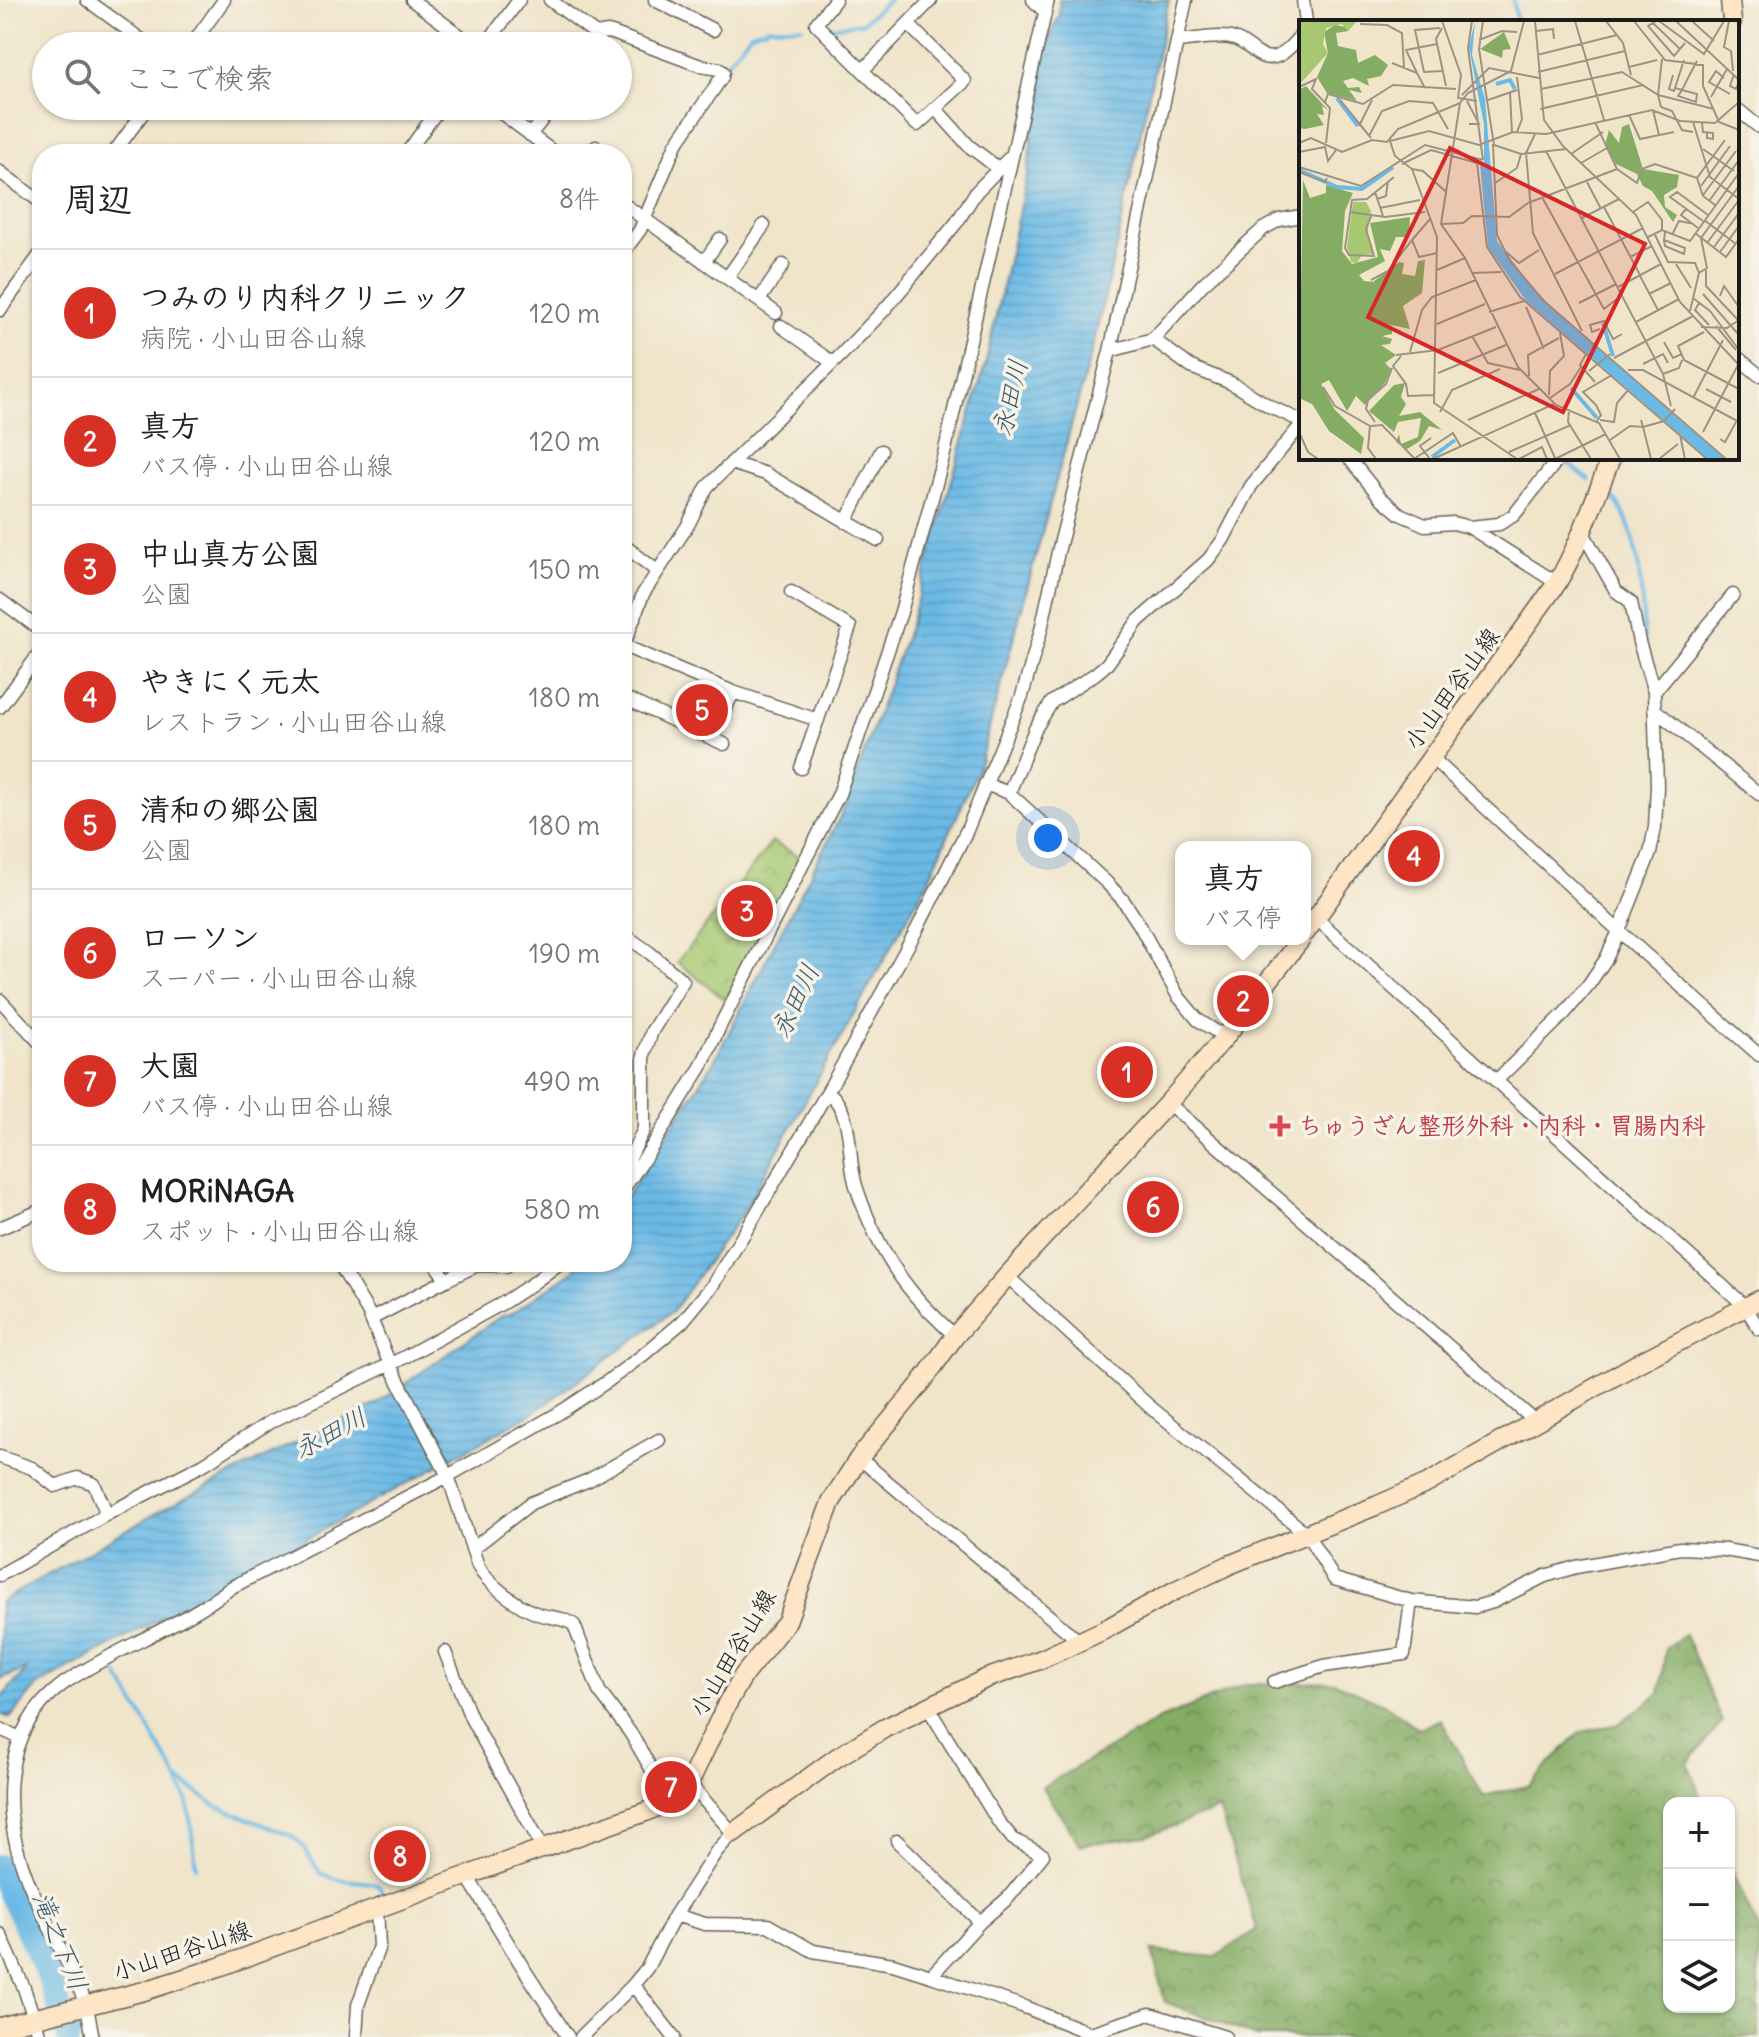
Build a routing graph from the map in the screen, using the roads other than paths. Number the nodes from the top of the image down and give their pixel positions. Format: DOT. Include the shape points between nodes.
graph roads {
  1 [pos="87,0"];
  2 [pos="224,0"];
  3 [pos="412,0"];
  4 [pos="519,0"];
  5 [pos="550,0"];
  6 [pos="655,0"];
  7 [pos="835,0"];
  8 [pos="931,0"];
  9 [pos="1033,0"];
  10 [pos="1186,0"];
  11 [pos="1303,0"];
  12 [pos="1730,0"];
  13 [pos="1046,6"];
  14 [pos="1306,20"];
  15 [pos="1732,20"];
  16 [pos="908,24"];
  17 [pos="713,30"];
  18 [pos="131,32"];
  19 [pos="201,32"];
  20 [pos="455,32"];
  21 [pos="495,32"];
  22 [pos="593,32"];
  23 [pos="1299,37"];
  24 [pos="632,40"];
  25 [pos="1177,41"];
  26 [pos="863,70"];
  27 [pos="935,108"];
  28 [pos="1739,111"];
  29 [pos="138,120"];
  30 [pos="431,120"];
  31 [pos="510,120"];
  32 [pos="542,120"];
  33 [pos="1759,127"];
  34 [pos="530,135"];
  35 [pos="120,144"];
  36 [pos="413,144"];
  37 [pos="542,144"];
  38 [pos="1012,155"];
  39 [pos="998,168"];
  40 [pos="0,172"];
  41 [pos="32,196"];
  42 [pos="632,210"];
  43 [pos="1299,216"];
  44 [pos="644,219"];
  45 [pos="764,225"];
  46 [pos="720,239"];
  47 [pos="632,241"];
  48 [pos="704,262"];
  49 [pos="783,265"];
  50 [pos="32,266"];
  51 [pos="727,278"];
  52 [pos="759,300"];
  53 [pos="0,310"];
  54 [pos="776,313"];
  55 [pos="781,326"];
  56 [pos="1153,339"];
  57 [pos="1110,351"];
  58 [pos="1739,359"];
  59 [pos="833,363"];
  60 [pos="1759,375"];
  61 [pos="1299,419"];
  62 [pos="1299,420"];
  63 [pos="881,451"];
  64 [pos="1351,460"];
  65 [pos="1557,460"];
  66 [pos="1610,460"];
  67 [pos="731,463"];
  68 [pos="846,522"];
  69 [pos="1469,527"];
  70 [pos="1582,531"];
  71 [pos="878,540"];
  72 [pos="632,552"];
  73 [pos="657,571"];
  74 [pos="1557,583"];
  75 [pos="791,592"];
  76 [pos="1733,595"];
  77 [pos="0,600"];
  78 [pos="632,621"];
  79 [pos="32,624"];
  80 [pos="632,644"];
  81 [pos="32,664"];
  82 [pos="733,692"];
  83 [pos="1654,692"];
  84 [pos="632,702"];
  85 [pos="0,707"];
  86 [pos="1654,709"];
  87 [pos="818,720"];
  88 [pos="1432,758"];
  89 [pos="801,768"];
  90 [pos="985,784"];
  91 [pos="1009,793"];
  92 [pos="1759,794"];
  93 [pos="1311,926"];
  94 [pos="1619,931"];
  95 [pos="632,940"];
  96 [pos="1296,945"];
  97 [pos="0,1000"];
  98 [pos="32,1034"];
  99 [pos="1225,1037"];
  100 [pos="1759,1055"];
  101 [pos="1497,1080"];
  102 [pos="828,1091"];
  103 [pos="1168,1103"];
  104 [pos="632,1154"];
  105 [pos="632,1174"];
  106 [pos="32,1214"];
  107 [pos="0,1228"];
  108 [pos="345,1272"];
  109 [pos="441,1272"];
  110 [pos="463,1272"];
  111 [pos="548,1272"];
  112 [pos="1007,1276"];
  113 [pos="446,1280"];
  114 [pos="1752,1303"];
  115 [pos="371,1319"];
  116 [pos="1759,1329"];
  117 [pos="955,1336"];
  118 [pos="391,1367"];
  119 [pos="1536,1422"];
  120 [pos="659,1440"];
  121 [pos="0,1457"];
  122 [pos="859,1458"];
  123 [pos="448,1476"];
  124 [pos="107,1514"];
  125 [pos="1307,1534"];
  126 [pos="472,1549"];
  127 [pos="1759,1556"];
  128 [pos="0,1575"];
  129 [pos="1411,1601"];
  130 [pos="1079,1641"];
  131 [pos="445,1652"];
  132 [pos="1274,1682"];
  133 [pos="927,1706"];
  134 [pos="0,1729"];
  135 [pos="18,1737"];
  136 [pos="689,1783"];
  137 [pos="670,1801"];
  138 [pos="733,1833"];
  139 [pos="897,1841"];
  140 [pos="543,1848"];
  141 [pos="467,1876"];
  142 [pos="377,1909"];
  143 [pos="675,1915"];
  144 [pos="980,1922"];
  145 [pos="0,1934"];
  146 [pos="931,1976"];
  147 [pos="633,1985"];
  148 [pos="83,2006"];
  149 [pos="38,2017"];
  150 [pos="3,2021"];
  151 [pos="40,2037"];
  152 [pos="93,2037"];
  153 [pos="356,2037"];
  154 [pos="568,2037"];
  155 [pos="581,2037"];
  156 [pos="674,2037"];
  157 [pos="1225,2037"];
  1 -- 18 [label="street"];
  2 -- 19 [label="street"];
  3 -- 20 [label="street"];
  4 -- 21 [label="street"];
  5 -- 22 [label="street"];
  6 -- 17 [label="street"];
  7 -- 26 [label="street" via="816,24"];
  8 -- 16 [label="street"];
  9 -- 13 [label="street"];
  10 -- 25 [label="street"];
  11 -- 14 [label="street"];
  12 -- 15 [label="main road"];
  13 -- 38 [label="street"];
  16 -- 26 [label="street"];
  16 -- 27 [label="street" via="965,81"];
  23 -- 25 [label="street" via="1281,54 1265,59 1232,38"];
  24 -- 44 [label="street" via="723,72 676,144"];
  25 -- 57 [label="street"];
  26 -- 27 [label="street" via="917,125"];
  27 -- 39 [label="street" via="969,146"];
  28 -- 33 [label="street"];
  29 -- 35 [label="street"];
  30 -- 36 [label="street"];
  31 -- 34 [label="street"];
  32 -- 34 [label="street"];
  34 -- 37 [label="street"];
  38 -- 39 [label="street"];
  38 -- 105 [label="street" via="940,469 901,612 839,794 701,1067"];
  39 -- 59 [label="street" via="886,308"];
  40 -- 41 [label="street"];
  42 -- 44 [label="street"];
  43 -- 56 [label="street" via="1263,229"];
  44 -- 47 [label="street"];
  44 -- 48 [label="street"];
  45 -- 51 [label="street"];
  46 -- 48 [label="street"];
  48 -- 51 [label="street"];
  49 -- 52 [label="street"];
  50 -- 53 [label="street"];
  51 -- 52 [label="street"];
  52 -- 54 [label="street"];
  55 -- 59 [label="street"];
  56 -- 57 [label="street"];
  56 -- 61 [label="street" via="1191,367"];
  57 -- 90 [label="street" via="1022,696"];
  58 -- 60 [label="street"];
  59 -- 67 [label="street"];
  62 -- 91 [label="street" via="1251,486 1208,560 1138,621 1107,664 1052,702"];
  63 -- 68 [label="street"];
  64 -- 69 [label="street" via="1400,514 1425,525"];
  65 -- 69 [label="street" via="1514,515 1499,524"];
  66 -- 70 [label="main road, 小山田谷山線"];
  67 -- 68 [label="street" via="766,474"];
  67 -- 73 [label="street" via="707,487"];
  68 -- 71 [label="street"];
  69 -- 74 [label="street"];
  70 -- 74 [label="main road, 小山田谷山線"];
  70 -- 83 [label="street" via="1616,591 1631,602"];
  72 -- 73 [label="street"];
  73 -- 78 [label="street"];
  74 -- 88 [label="main road, 小山田谷山線"];
  75 -- 87 [label="street" via="850,627"];
  76 -- 83 [label="street"];
  77 -- 79 [label="street"];
  80 -- 82 [label="street"];
  81 -- 85 [label="street"];
  82 -- 84 [label="street" via="718,741"];
  82 -- 87 [label="street"];
  83 -- 86 [label="street"];
  86 -- 92 [label="street"];
  86 -- 94 [label="street" via="1655,827"];
  87 -- 89 [label="street"];
  88 -- 93 [label="main road, 小山田谷山線"];
  88 -- 94 [label="street"];
  90 -- 91 [label="street"];
  90 -- 102 [label="street" via="916,931"];
  91 -- 99 [label="street" via="1123,900 1178,996 1198,1020"];
  93 -- 101 [label="street"];
  94 -- 100 [label="street"];
  94 -- 101 [label="street" via="1581,994"];
  95 -- 104 [label="street" via="683,981 652,1031 644,1055 644,1129"];
  96 -- 99 [label="main road, 小山田谷山線"];
  97 -- 98 [label="street"];
  99 -- 103 [label="main road, 小山田谷山線"];
  101 -- 114 [label="street"];
  102 -- 117 [label="street" via="844,1115 855,1186 887,1255 910,1290"];
  102 -- 123 [label="street" via="712,1286 682,1322 620,1373"];
  103 -- 112 [label="main road, 小山田谷山線"];
  103 -- 119 [label="street"];
  106 -- 107 [label="street"];
  108 -- 115 [label="street"];
  109 -- 113 [label="street"];
  110 -- 113 [label="street"];
  111 -- 118 [label="street"];
  112 -- 117 [label="main road, 小山田谷山線"];
  112 -- 125 [label="street" via="1149,1406"];
  113 -- 115 [label="street"];
  114 -- 116 [label="street"];
  114 -- 119 [label="main road"];
  115 -- 118 [label="street"];
  117 -- 122 [label="main road, 小山田谷山線"];
  118 -- 123 [label="street"];
  118 -- 124 [label="street" via="270,1422 204,1464"];
  119 -- 125 [label="main road" via="1428,1483"];
  120 -- 126 [label="street" via="589,1480 531,1503"];
  121 -- 124 [label="street" via="32,1468 55,1486 78,1478 94,1484"];
  122 -- 130 [label="street"];
  122 -- 136 [label="main road, 小山田谷山線" via="831,1502 787,1621 743,1676"];
  123 -- 126 [label="street"];
  123 -- 135 [label="street" via="92,1665 47,1696"];
  124 -- 128 [label="street"];
  125 -- 129 [label="street" via="1334,1579"];
  125 -- 130 [label="main road" via="1187,1584"];
  126 -- 137 [label="street" via="483,1576 517,1603 574,1625 599,1691"];
  127 -- 129 [label="street" via="1680,1548 1560,1571 1475,1607"];
  129 -- 132 [label="street" via="1404,1654 1324,1666"];
  130 -- 133 [label="main road"];
  131 -- 140 [label="street" via="471,1718"];
  133 -- 138 [label="main road" via="836,1758"];
  133 -- 144 [label="street" via="998,1821 1013,1839 1043,1855"];
  134 -- 135 [label="street"];
  135 -- 148 [label="street" via="7,1787 19,1855"];
  136 -- 137 [label="main road, 小山田谷山線"];
  136 -- 138 [label="street"];
  137 -- 140 [label="main road, 小山田谷山線"];
  138 -- 143 [label="street"];
  139 -- 144 [label="street"];
  140 -- 141 [label="main road, 小山田谷山線"];
  141 -- 142 [label="main road, 小山田谷山線"];
  141 -- 154 [label="street"];
  142 -- 148 [label="main road, 小山田谷山線" via="219,1967"];
  142 -- 153 [label="street" via="379,1946 358,2005"];
  143 -- 146 [label="street" via="705,1924 768,1925 813,1951"];
  143 -- 147 [label="street"];
  144 -- 146 [label="street"];
  145 -- 149 [label="street"];
  146 -- 157 [label="street" via="1090,2033 1150,2014"];
  147 -- 155 [label="street"];
  147 -- 156 [label="street"];
  148 -- 149 [label="main road, 小山田谷山線"];
  148 -- 152 [label="street"];
  149 -- 150 [label="main road, 小山田谷山線"];
  149 -- 151 [label="street"];
}
